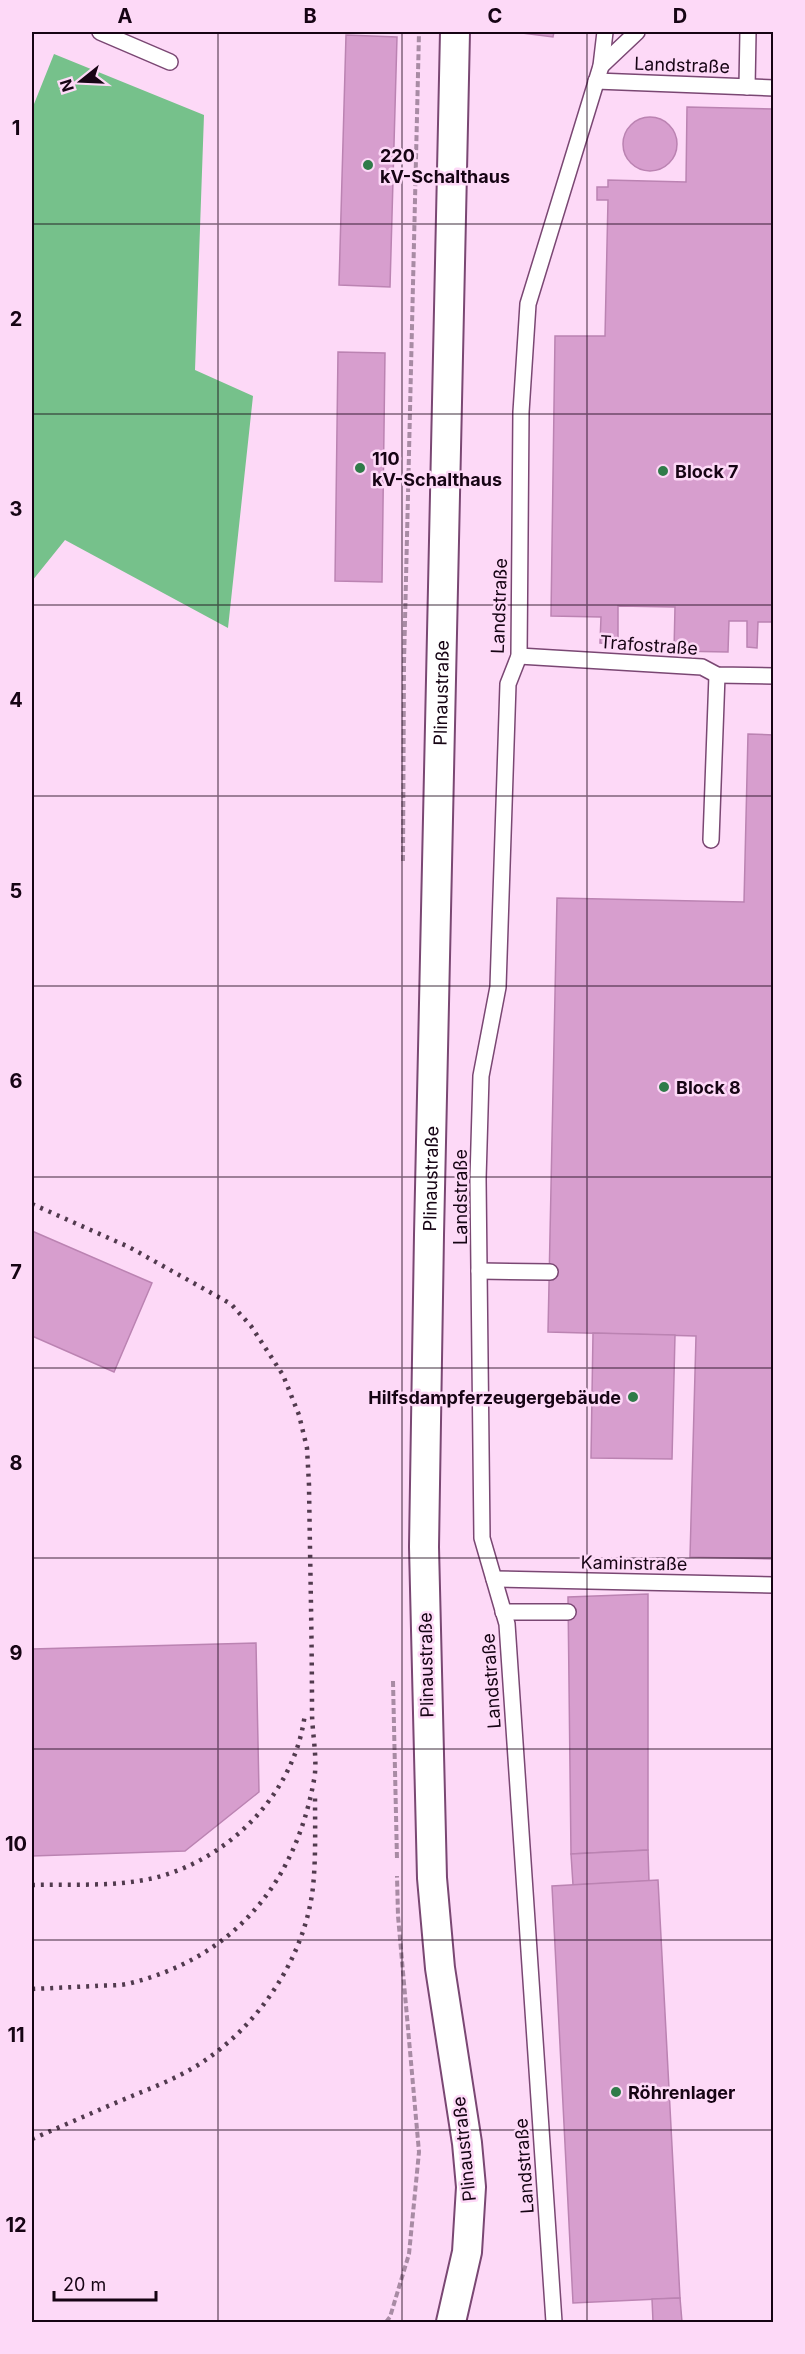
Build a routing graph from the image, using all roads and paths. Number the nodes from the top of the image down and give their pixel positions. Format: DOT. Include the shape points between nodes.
graph roads {
  1 [pos="455,32"];
  2 [pos="604,32"];
  3 [pos="637,32"];
  4 [pos="748,32"];
  5 [pos="108,33"];
  6 [pos="170,62"];
  7 [pos="598,73"];
  8 [pos="747,87"];
  9 [pos="774,88"];
  10 [pos="519,656"];
  11 [pos="717,675"];
  12 [pos="774,676"];
  13 [pos="711,840"];
  14 [pos="479,1271"];
  15 [pos="550,1272"];
  16 [pos="494,1579"];
  17 [pos="774,1585"];
  18 [pos="503,1612"];
  19 [pos="568,1612"];
  20 [pos="451,2322"];
  21 [pos="554,2322"];
  1 -- 20 [label="street, Plinaustraße" via="424,1547 432,1878 440,1968 471,2187 467,2252"];
  2 -- 7 [label="lane"];
  3 -- 7 [label="lane"];
  4 -- 8 [label="lane, Landstraße"];
  5 -- 6 [label="lane"];
  7 -- 8 [label="lane, Landstraße"];
  7 -- 10 [label="lane, Landstraße" via="528,304 521,412"];
  8 -- 9 [label="lane"];
  10 -- 11 [label="lane, Trafostraße" via="702,667"];
  10 -- 14 [label="lane, Landstraße" via="508,684 498,987 481,1076"];
  11 -- 12 [label="lane, Trafostraße"];
  11 -- 13 [label="lane"];
  14 -- 15 [label="lane"];
  14 -- 16 [label="lane, Landstraße" via="482,1538"];
  16 -- 17 [label="lane, Kaminstraße"];
  16 -- 18 [label="lane, Landstraße"];
  18 -- 19 [label="lane"];
  18 -- 21 [label="lane, Landstraße" via="507,1624"];
}
